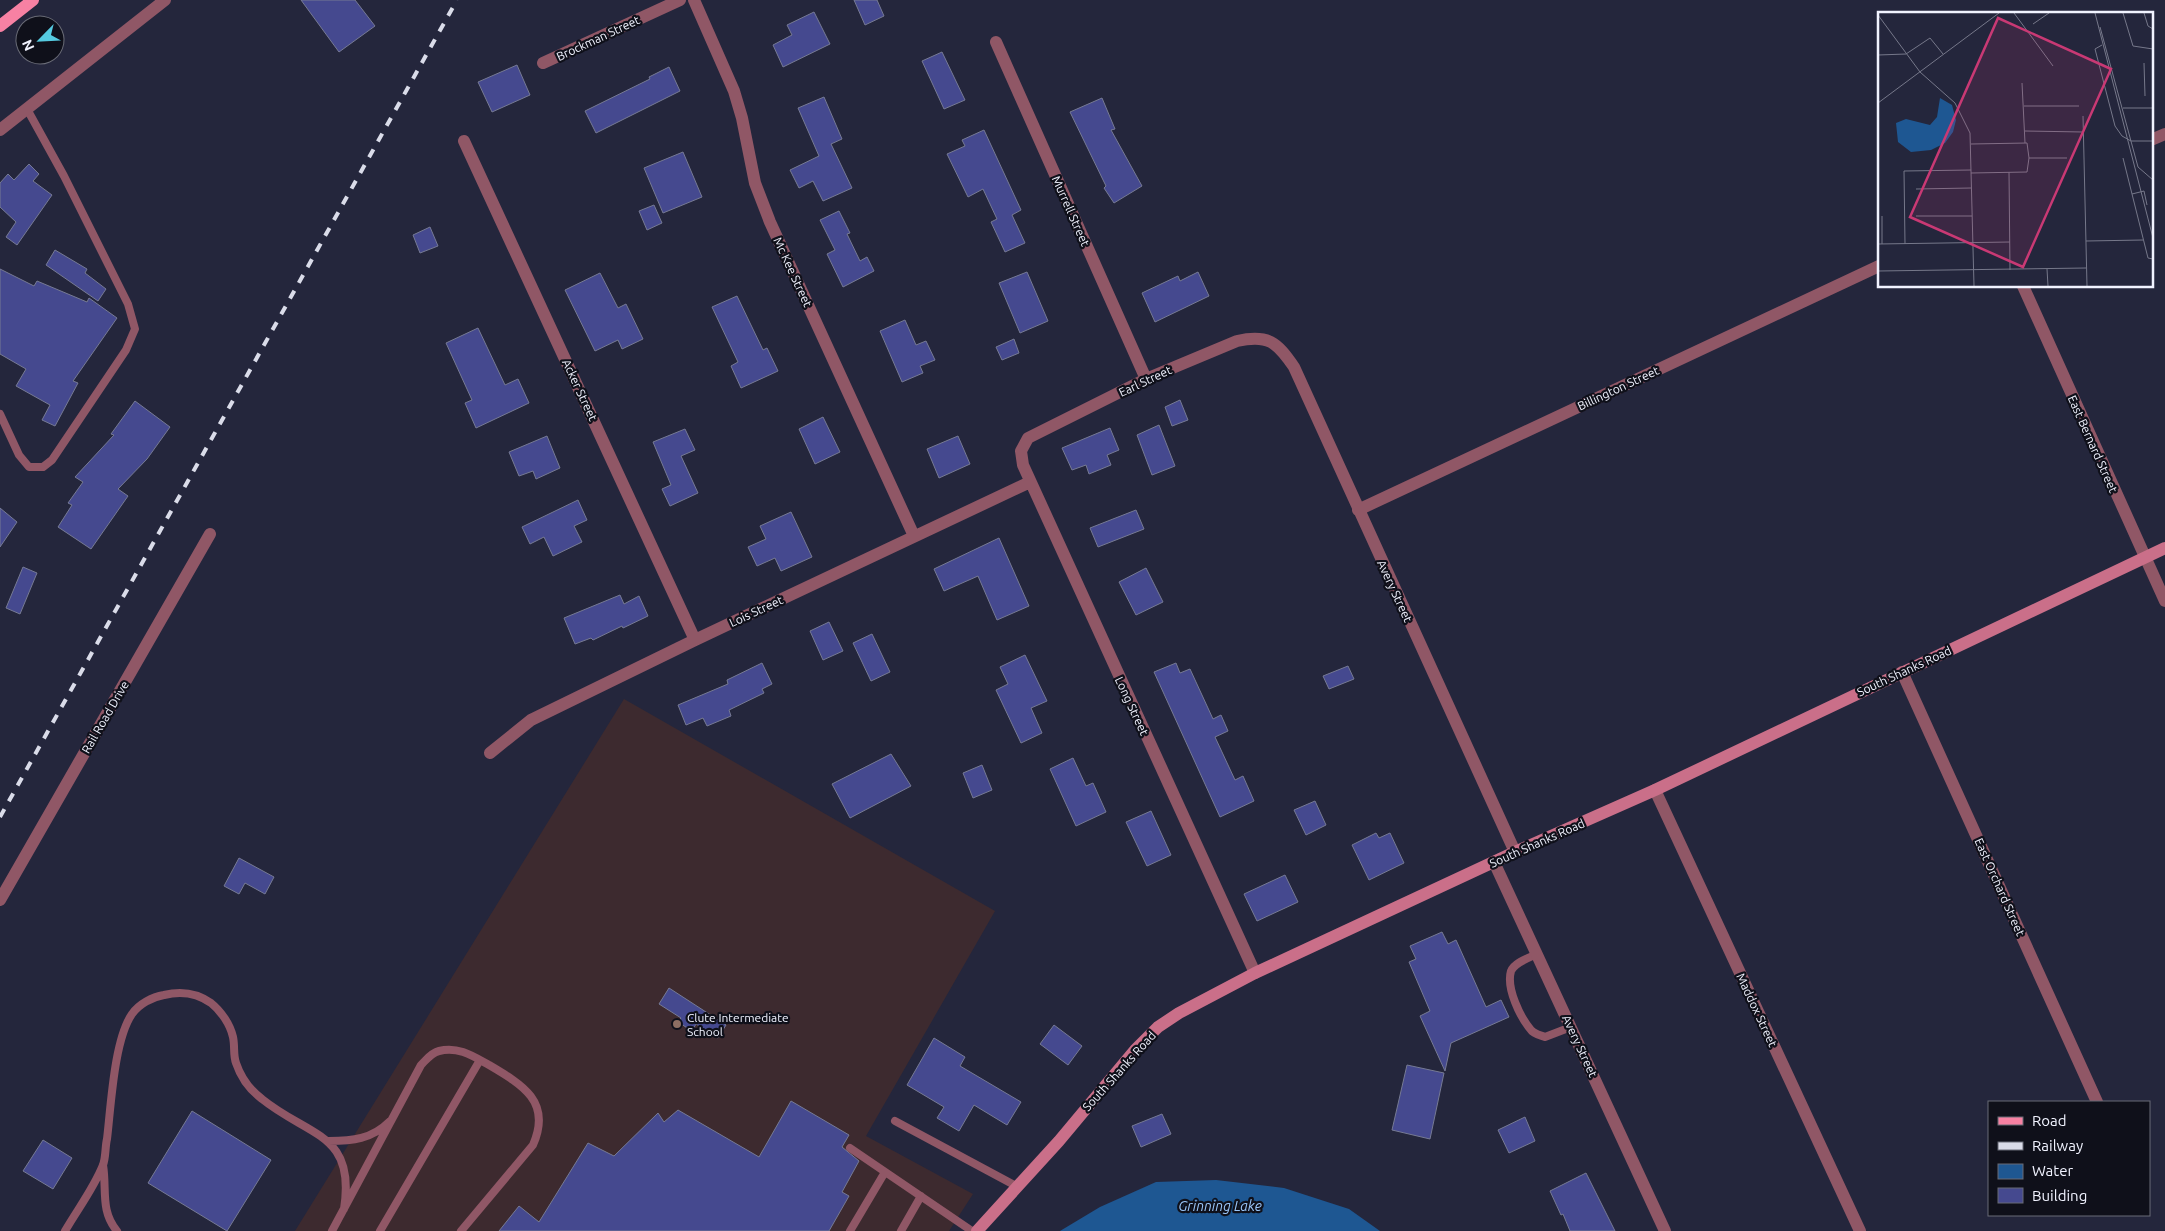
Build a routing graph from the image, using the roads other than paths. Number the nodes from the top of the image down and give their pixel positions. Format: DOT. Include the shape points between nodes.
graph roads {
  1 [pos="33,0"];
  2 [pos="165,0"];
  3 [pos="680,0"];
  4 [pos="694,0"];
  5 [pos="0,26"];
  6 [pos="996,42"];
  7 [pos="543,63"];
  8 [pos="27,109"];
  9 [pos="0,130"];
  10 [pos="2165,134"];
  11 [pos="2152,140"];
  12 [pos="464,141"];
  13 [pos="1878,266"];
  14 [pos="2024,288"];
  15 [pos="1265,340"];
  16 [pos="1146,379"];
  17 [pos="0,414"];
  18 [pos="1028,438"];
  19 [pos="1030,482"];
  20 [pos="1358,510"];
  21 [pos="210,534"];
  22 [pos="914,536"];
  23 [pos="2165,548"];
  24 [pos="2144,558"];
  25 [pos="2165,602"];
  26 [pos="695,640"];
  27 [pos="1902,672"];
  28 [pos="490,753"];
  29 [pos="1654,790"];
  30 [pos="1515,852"];
  31 [pos="1494,862"];
  32 [pos="0,900"];
  33 [pos="1537,954"];
  34 [pos="1255,973"];
  35 [pos="1571,1027"];
  36 [pos="480,1060"];
  37 [pos="2096,1101"];
  38 [pos="393,1117"];
  39 [pos="895,1121"];
  40 [pos="329,1141"];
  41 [pos="850,1148"];
  42 [pos="103,1164"];
  43 [pos="885,1172"];
  44 [pos="1018,1187"];
  45 [pos="921,1196"];
  46 [pos="344,1209"];
  47 [pos="65,1231"];
  48 [pos="117,1231"];
  49 [pos="332,1231"];
  50 [pos="380,1231"];
  51 [pos="460,1231"];
  52 [pos="850,1231"];
  53 [pos="901,1231"];
  54 [pos="972,1231"];
  55 [pos="978,1231"];
  56 [pos="1665,1231"];
  57 [pos="1860,1231"];
  1 -- 5 [label="main road"];
  2 -- 8 [label="street"];
  3 -- 7 [label="street, Brockman Street"];
  4 -- 22 [label="street, Mc Kee Street" via="734,91 755,183 770,222"];
  6 -- 16 [label="street, Murrell Street"];
  8 -- 9 [label="street"];
  8 -- 17 [label="lane" via="128,304 135,329 126,350 52,460 43,467 29,467 19,455"];
  10 -- 11 [label="street"];
  12 -- 26 [label="street, Acker Street"];
  13 -- 20 [label="street, Billington Street"];
  14 -- 24 [label="street, East Bernard Street"];
  15 -- 16 [label="street, Earl Street" via="1237,340"];
  15 -- 20 [label="street, Avery Street" via="1280,346 1294,366"];
  16 -- 18 [label="street, Earl Street"];
  18 -- 19 [label="street, Long Street" via="1022,451 1023,465"];
  19 -- 22 [label="street, Lois Street"];
  19 -- 34 [label="street, Long Street"];
  20 -- 30 [label="street, Avery Street"];
  21 -- 32 [label="street, Rail Road Drive"];
  22 -- 26 [label="street, Lois Street"];
  23 -- 24 [label="street, South Shanks Road"];
  24 -- 25 [label="street, East Bernard Street"];
  24 -- 27 [label="street, South Shanks Road"];
  26 -- 28 [label="street, Lois Street" via="531,720"];
  27 -- 29 [label="street, South Shanks Road"];
  27 -- 37 [label="street, East Orchard Street"];
  29 -- 30 [label="street, South Shanks Road"];
  29 -- 57 [label="street, Maddox Street"];
  30 -- 31 [label="street, South Shanks Road"];
  31 -- 33 [label="street, Avery Street"];
  31 -- 34 [label="street, South Shanks Road"];
  33 -- 35 [label="street, Avery Street"];
  33 -- 35 [label="lane" via="1518,963 1512,970 1510,982 1525,1021 1532,1032 1545,1037"];
  34 -- 44 [label="street, South Shanks Road" via="1158,1027"];
  35 -- 56 [label="street, Avery Street"];
  36 -- 38 [label="lane" via="468,1052 457,1050 438,1051 428,1057"];
  36 -- 50 [label="lane"];
  36 -- 51 [label="lane" via="521,1084 531,1095 540,1120 539,1132 533,1146"];
  38 -- 40 [label="lane" via="363,1138"];
  38 -- 46 [label="lane"];
  39 -- 44 [label="lane"];
  40 -- 42 [label="lane" via="251,1090 235,1061 230,1027 217,1008 187,993 175,992 152,998 133,1013 122,1034"];
  40 -- 46 [label="lane" via="340,1156 344,1170"];
  41 -- 43 [label="lane"];
  42 -- 47 [label="lane"];
  42 -- 48 [label="lane" via="105,1208"];
  43 -- 45 [label="lane"];
  43 -- 52 [label="lane"];
  44 -- 55 [label="street, South Shanks Road"];
  45 -- 53 [label="lane"];
  45 -- 54 [label="lane"];
  46 -- 49 [label="lane"];
}
